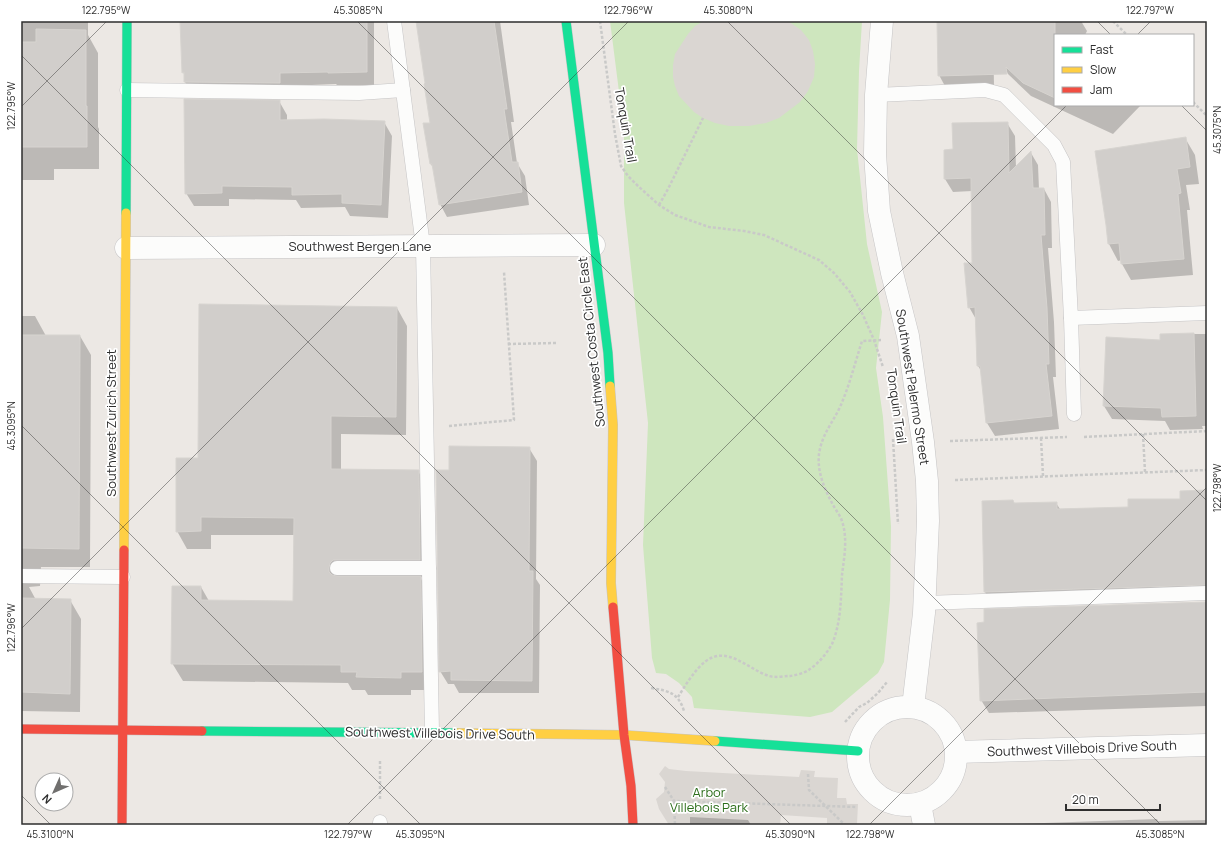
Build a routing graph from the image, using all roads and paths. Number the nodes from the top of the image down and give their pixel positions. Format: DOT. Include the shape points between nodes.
graph roads {
  1 [pos="127,21"];
  2 [pos="394,21"];
  3 [pos="566,21"];
  4 [pos="600,21"];
  5 [pos="882,21"];
  6 [pos="1113,21"];
  7 [pos="1126,34"];
  8 [pos="127,90"];
  9 [pos="403,90"];
  10 [pos="876,95"];
  11 [pos="1194,103"];
  12 [pos="1207,116"];
  13 [pos="703,118"];
  14 [pos="659,205"];
  15 [pos="503,245"];
  16 [pos="594,245"];
  17 [pos="423,246"];
  18 [pos="126,248"];
  19 [pos="1207,313"];
  20 [pos="1071,318"];
  21 [pos="874,340"];
  22 [pos="557,343"];
  23 [pos="508,344"];
  24 [pos="884,374"];
  25 [pos="1074,414"];
  26 [pos="426,428"];
  27 [pos="1143,434"];
  28 [pos="893,438"];
  29 [pos="1041,438"];
  30 [pos="1207,470"];
  31 [pos="1145,472"];
  32 [pos="1043,476"];
  33 [pos="927,481"];
  34 [pos="898,526"];
  35 [pos="337,568"];
  36 [pos="429,568"];
  37 [pos="21,576"];
  38 [pos="123,577"];
  39 [pos="1207,593"];
  40 [pos="925,603"];
  41 [pos="889,677"];
  42 [pos="650,688"];
  43 [pos="678,697"];
  44 [pos="913,707"];
  45 [pos="684,716"];
  46 [pos="840,726"];
  47 [pos="21,729"];
  48 [pos="123,729"];
  49 [pos="380,732"];
  50 [pos="432,732"];
  51 [pos="624,734"];
  52 [pos="1207,745"];
  53 [pos="858,751"];
  54 [pos="956,752"];
  55 [pos="808,771"];
  56 [pos="665,787"];
  57 [pos="674,801"];
  58 [pos="920,804"];
  59 [pos="826,807"];
  60 [pos="857,808"];
  61 [pos="380,824"];
  62 [pos="122,825"];
  63 [pos="633,825"];
  64 [pos="675,825"];
  65 [pos="845,825"];
  66 [pos="924,825"];
  1 -- 8 [label="street, Southwest Zurich Street"];
  2 -- 9 [label="lane"];
  3 -- 16 [label="street, Southwest Costa Circle East"];
  4 -- 14 [label="path, Tonquin Trail" via="621,166"];
  5 -- 10 [label="street, Southwest Palermo Street"];
  6 -- 7 [label="path"];
  8 -- 9 [label="lane" via="359,93"];
  8 -- 18 [label="street, Southwest Zurich Street"];
  9 -- 17 [label="lane"];
  10 -- 20 [label="lane" via="985,90 1004,95 1054,145 1063,162"];
  10 -- 33 [label="street, Southwest Palermo Street" via="876,154 880,210 908,336"];
  11 -- 12 [label="path"];
  13 -- 14 [label="path"];
  14 -- 21 [label="path, Tonquin Trail" via="675,215 709,227 764,235 819,260 850,292"];
  15 -- 16 [label="street, Southwest Bergen Lane"];
  15 -- 17 [label="street, Southwest Bergen Lane"];
  15 -- 23 [label="path"];
  16 -- 51 [label="street, Southwest Costa Circle East" via="608,353 613,425 611,582"];
  17 -- 18 [label="street, Southwest Bergen Lane"];
  17 -- 26 [label="lane"];
  18 -- 38 [label="street, Southwest Zurich Street"];
  19 -- 20 [label="lane"];
  20 -- 25 [label="lane"];
  21 -- 24 [label="path, Tonquin Trail"];
  21 -- 43 [label="path" via="862,341 840,407 822,438 819,455 819,468 824,485 842,521 845,540 839,616 831,645 822,659 797,675 771,677 732,658 712,657 704,662"];
  22 -- 23 [label="path"];
  23 -- 26 [label="path" via="514,420"];
  26 -- 36 [label="lane"];
  27 -- 31 [label="path"];
  28 -- 34 [label="path, Tonquin Trail"];
  29 -- 32 [label="path"];
  30 -- 31 [label="path"];
  31 -- 32 [label="path"];
  32 -- 33 [label="path"];
  33 -- 40 [label="street, Southwest Palermo Street"];
  35 -- 36 [label="lane"];
  36 -- 50 [label="lane"];
  37 -- 38 [label="lane"];
  38 -- 48 [label="street, Southwest Zurich Street"];
  39 -- 40 [label="lane"];
  40 -- 44 [label="street, Southwest Palermo Street"];
  41 -- 46 [label="path" via="878,693"];
  42 -- 43 [label="path" via="670,692"];
  43 -- 45 [label="path"];
  44 -- 53 [label="street" via="896,707 882,713 869,724 861,738"];
  44 -- 54 [label="street" via="932,713 945,724 955,742"];
  47 -- 48 [label="street, Southwest Villebois Drive South"];
  48 -- 49 [label="street, Southwest Villebois Drive South"];
  48 -- 62 [label="street, Southwest Zurich Street"];
  49 -- 50 [label="street, Southwest Villebois Drive South"];
  49 -- 61 [label="path"];
  50 -- 51 [label="street, Southwest Villebois Drive South"];
  51 -- 53 [label="street, Southwest Villebois Drive South"];
  51 -- 63 [label="street, Southwest Costa Circle East"];
  52 -- 54 [label="street, Southwest Villebois Drive South"];
  53 -- 58 [label="street" via="861,773 870,789 885,800 899,805"];
  54 -- 58 [label="street" via="956,763 950,781 938,794"];
  55 -- 59 [label="path" via="809,790"];
  56 -- 57 [label="path"];
  57 -- 59 [label="path"];
  57 -- 64 [label="path"];
  58 -- 66 [label="street"];
  59 -- 60 [label="path"];
  59 -- 65 [label="path"];
}
